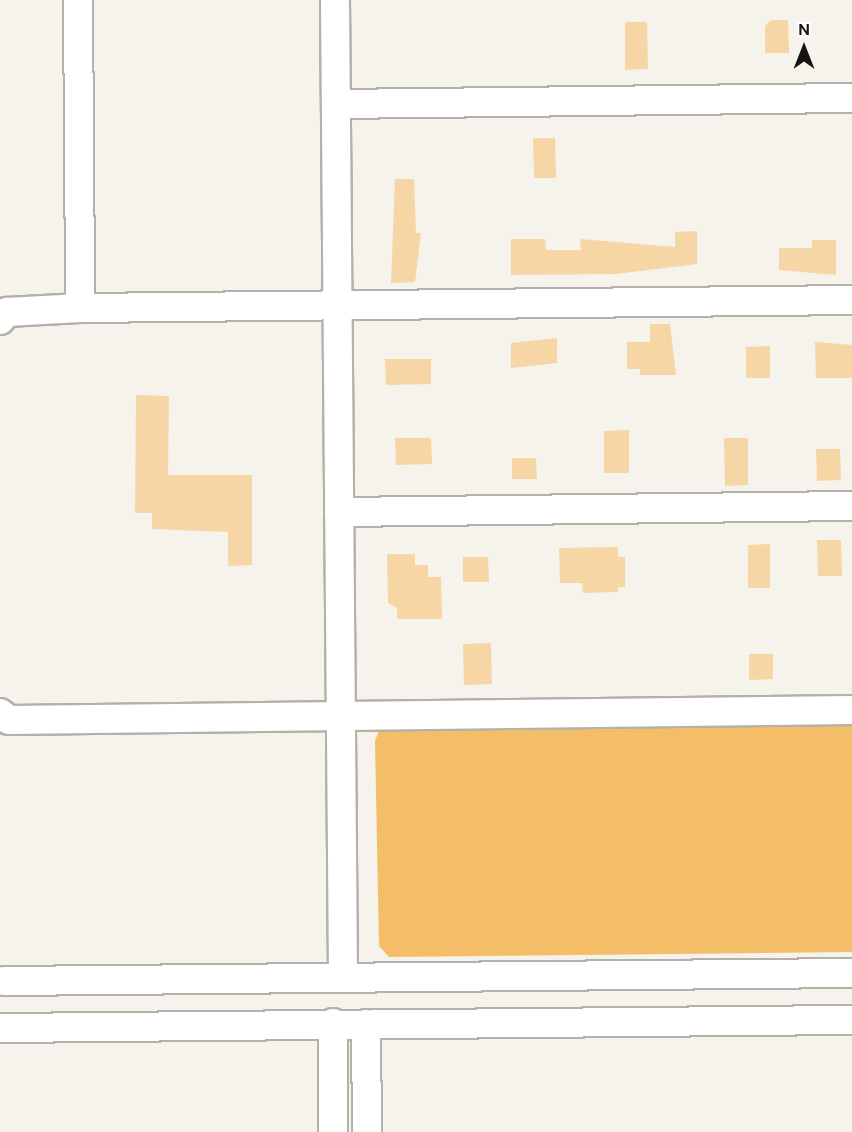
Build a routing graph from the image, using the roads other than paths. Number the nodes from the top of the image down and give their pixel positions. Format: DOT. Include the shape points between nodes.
graph roads {
  1 [pos="78,0"];
  2 [pos="335,0"];
  3 [pos="852,98"];
  4 [pos="336,104"];
  5 [pos="852,300"];
  6 [pos="338,306"];
  7 [pos="80,308"];
  8 [pos="0,320"];
  9 [pos="852,506"];
  10 [pos="339,512"];
  11 [pos="852,710"];
  12 [pos="0,713"];
  13 [pos="341,717"];
  14 [pos="852,973"];
  15 [pos="343,976"];
  16 [pos="4,981"];
  17 [pos="852,1020"];
  18 [pos="333,1023"];
  19 [pos="366,1024"];
  20 [pos="0,1028"];
  21 [pos="333,1132"];
  22 [pos="367,1132"];
  1 -- 7 [label="street"];
  2 -- 4 [label="street"];
  3 -- 4 [label="street"];
  4 -- 6 [label="street"];
  5 -- 6 [label="street"];
  6 -- 7 [label="street"];
  6 -- 10 [label="street"];
  7 -- 8 [label="street" via="8,312"];
  9 -- 10 [label="street"];
  10 -- 13 [label="street"];
  11 -- 13 [label="street"];
  12 -- 13 [label="street" via="9,720"];
  13 -- 15 [label="street"];
  14 -- 15 [label="street"];
  15 -- 16 [label="street"];
  17 -- 19 [label="street"];
  18 -- 19 [label="street"];
  18 -- 20 [label="street"];
  18 -- 21 [label="street"];
  19 -- 22 [label="street"];
}
